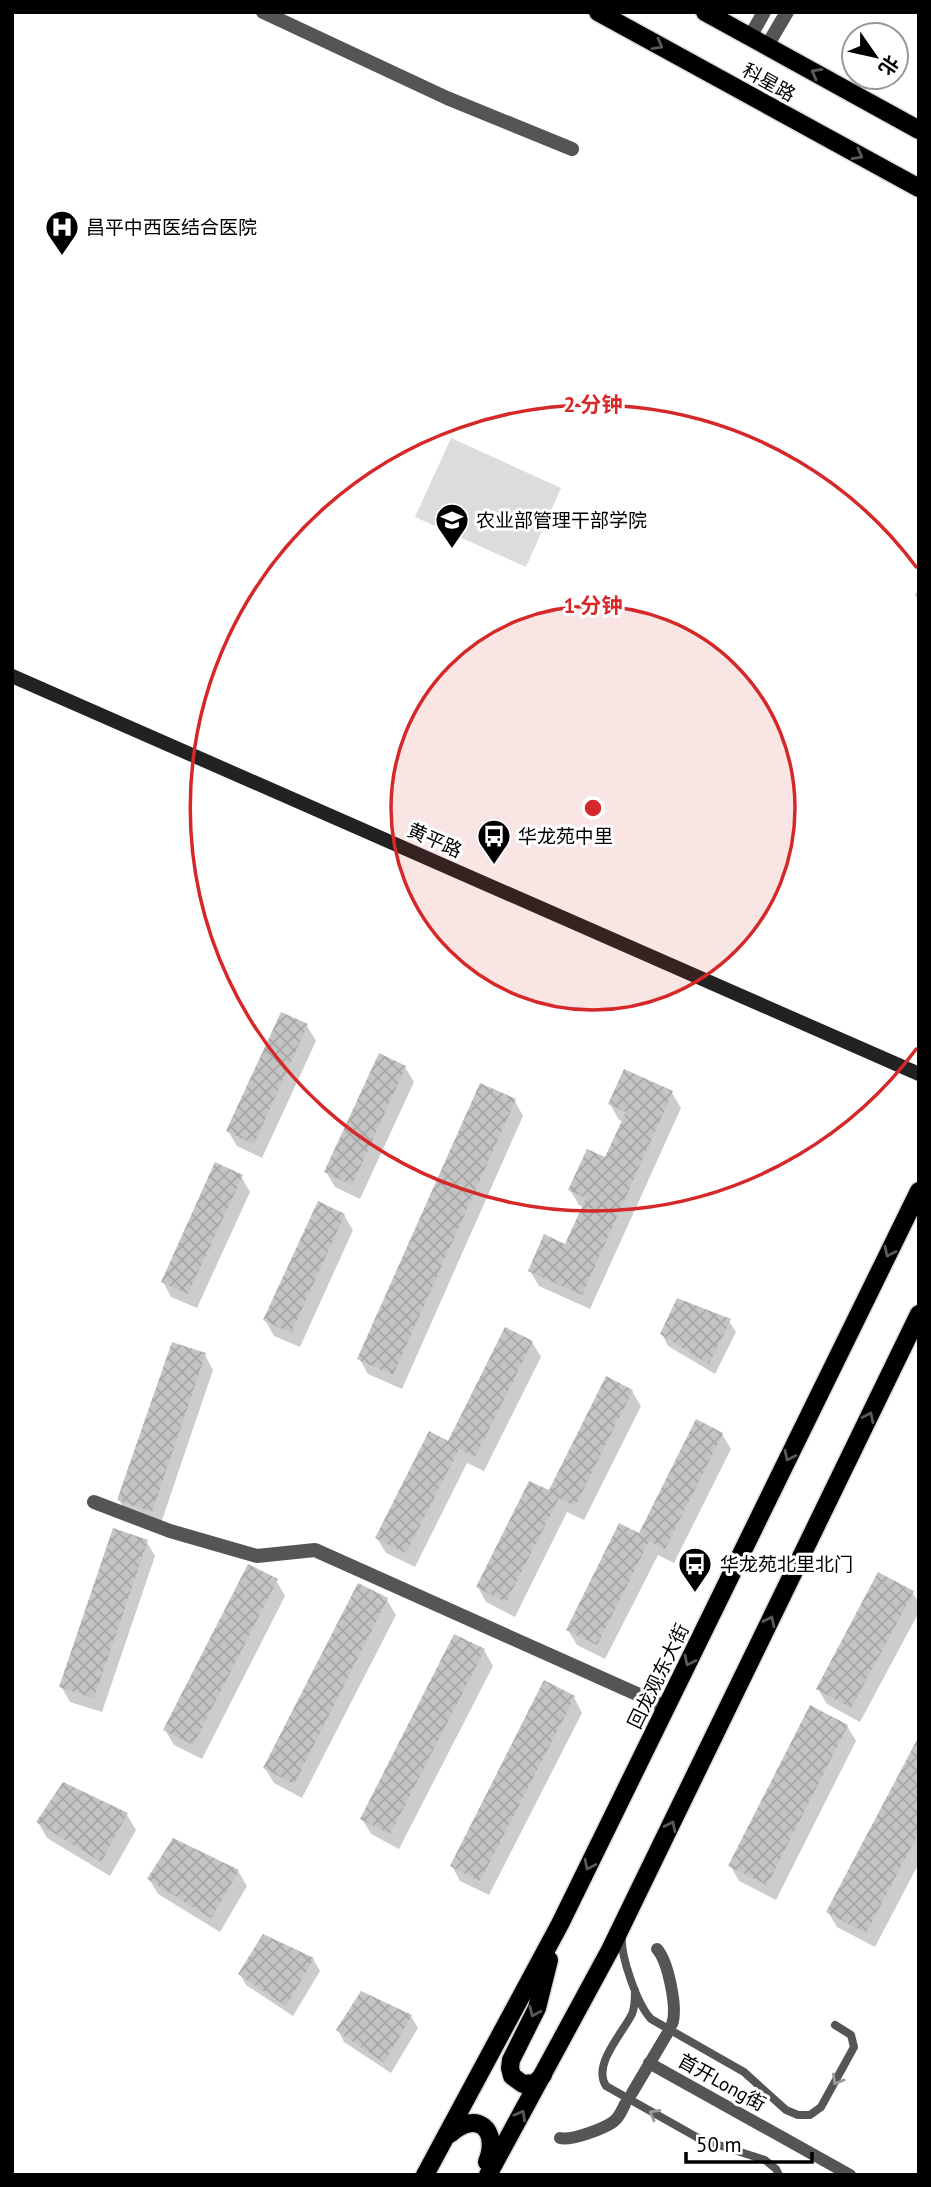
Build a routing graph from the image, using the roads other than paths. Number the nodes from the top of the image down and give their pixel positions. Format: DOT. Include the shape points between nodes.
graph roads {
  1 [pos="262,12"];
  2 [pos="598,12"];
  3 [pos="705,12"];
  4 [pos="764,12"];
  5 [pos="787,12"];
  6 [pos="750,37"];
  7 [pos="766,46"];
  8 [pos="919,130"];
  9 [pos="572,149"];
  10 [pos="919,188"];
  11 [pos="12,676"];
  12 [pos="919,1074"];
  13 [pos="919,1191"];
  14 [pos="919,1314"];
  15 [pos="94,1502"];
  16 [pos="666,1707"];
  17 [pos="633,1904"];
  18 [pos="560,1924"];
  19 [pos="657,1949"];
  20 [pos="633,1983"];
  21 [pos="835,2025"];
  22 [pos="649,2063"];
  23 [pos="545,2071"];
  24 [pos="560,2138"];
  25 [pos="442,2145"];
  26 [pos="425,2175"];
  27 [pos="480,2175"];
  28 [pos="488,2175"];
  29 [pos="779,2175"];
  30 [pos="850,2175"];
  1 -- 9 [label="street" via="447,98"];
  2 -- 10 [label="main road, 科星路, one-way"];
  3 -- 6 [label="main road, 科星路"];
  4 -- 6 [label="street"];
  5 -- 7 [label="street"];
  6 -- 7 [label="main road, 科星路"];
  8 -- 7 [label="main road, 科星路, one-way"];
  11 -- 12 [label="main road, 黄平路"];
  13 -- 16 [label="main road, 回龙观东大街, one-way"];
  17 -- 14 [label="main road, one-way"];
  15 -- 16 [label="street" via="170,1531 257,1556 315,1550"];
  16 -- 18 [label="main road, 回龙观东大街, one-way"];
  17 -- 20 [label="lane" via="621,1942"];
  17 -- 23 [label="main road"];
  18 -- 23 [label="main road, one-way" via="537,2008 510,2064 512,2077 527,2085"];
  18 -- 25 [label="main road, 回龙观东大街"];
  19 -- 22 [label="street, 首开Long街" via="663,1957 675,2016"];
  21 -- 20 [label="lane, one-way" via="854,2041 852,2053 821,2108 798,2115 786,2110 744,2072 651,2019"];
  29 -- 20 [label="lane, one-way" via="765,2160 700,2139 604,2083 603,2064 634,2008"];
  22 -- 24 [label="street, 首开Long街" via="611,2124 572,2139"];
  22 -- 30 [label="street, 首开Long街"];
  28 -- 23 [label="main road, one-way"];
  25 -- 26 [label="main road, 回龙观东大街"];
  25 -- 27 [label="main road" via="463,2124 485,2128 492,2146"];
}
